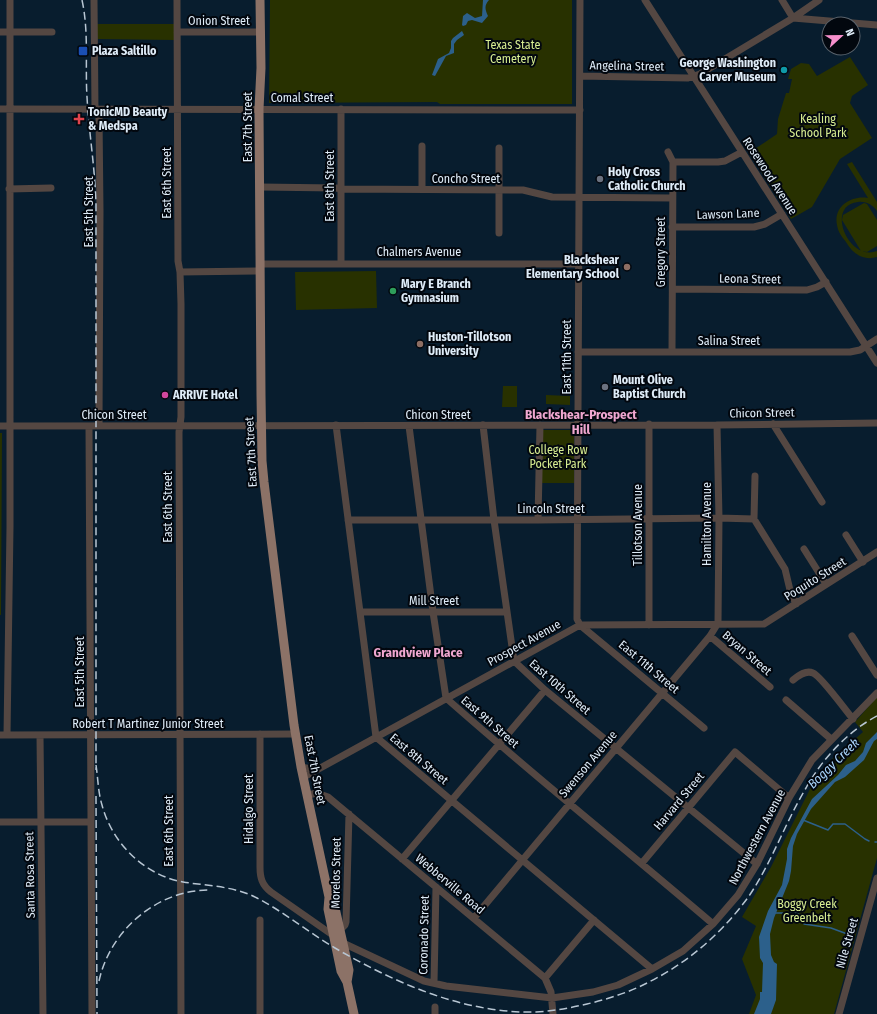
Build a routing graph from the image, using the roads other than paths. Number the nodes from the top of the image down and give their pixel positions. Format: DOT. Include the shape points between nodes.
graph roads {
  1 [pos="10,0"];
  2 [pos="94,0"];
  3 [pos="177,0"];
  4 [pos="260,0"];
  5 [pos="580,0"];
  6 [pos="645,0"];
  7 [pos="782,0"];
  8 [pos="820,0"];
  9 [pos="810,7"];
  10 [pos="793,18"];
  11 [pos="818,20"];
  12 [pos="877,26"];
  13 [pos="0,32"];
  14 [pos="10,32"];
  15 [pos="52,32"];
  16 [pos="177,32"];
  17 [pos="261,32"];
  18 [pos="580,76"];
  19 [pos="694,76"];
  20 [pos="0,109"];
  21 [pos="9,109"];
  22 [pos="95,109"];
  23 [pos="178,109"];
  24 [pos="259,109"];
  25 [pos="341,109"];
  26 [pos="580,110"];
  27 [pos="422,146"];
  28 [pos="499,148"];
  29 [pos="668,152"];
  30 [pos="742,152"];
  31 [pos="673,162"];
  32 [pos="260,187"];
  33 [pos="51,188"];
  34 [pos="9,189"];
  35 [pos="341,189"];
  36 [pos="422,189"];
  37 [pos="499,190"];
  38 [pos="579,198"];
  39 [pos="672,198"];
  40 [pos="782,214"];
  41 [pos="672,227"];
  42 [pos="500,233"];
  43 [pos="341,264"];
  44 [pos="579,264"];
  45 [pos="260,267"];
  46 [pos="180,272"];
  47 [pos="826,282"];
  48 [pos="673,288"];
  49 [pos="877,339"];
  50 [pos="866,346"];
  51 [pos="578,352"];
  52 [pos="672,352"];
  53 [pos="877,364"];
  54 [pos="877,423"];
  55 [pos="649,424"];
  56 [pos="773,424"];
  57 [pos="179,425"];
  58 [pos="261,425"];
  59 [pos="336,425"];
  60 [pos="540,425"];
  61 [pos="578,425"];
  62 [pos="717,425"];
  63 [pos="0,426"];
  64 [pos="10,426"];
  65 [pos="89,426"];
  66 [pos="99,426"];
  67 [pos="409,426"];
  68 [pos="483,426"];
  69 [pos="755,476"];
  70 [pos="822,502"];
  71 [pos="719,518"];
  72 [pos="578,519"];
  73 [pos="649,519"];
  74 [pos="754,519"];
  75 [pos="348,520"];
  76 [pos="421,520"];
  77 [pos="494,520"];
  78 [pos="538,520"];
  79 [pos="846,535"];
  80 [pos="804,549"];
  81 [pos="877,552"];
  82 [pos="863,562"];
  83 [pos="826,584"];
  84 [pos="796,604"];
  85 [pos="360,612"];
  86 [pos="433,612"];
  87 [pos="507,612"];
  88 [pos="718,623"];
  89 [pos="764,624"];
  90 [pos="580,625"];
  91 [pos="649,625"];
  92 [pos="710,636"];
  93 [pos="852,636"];
  94 [pos="514,661"];
  95 [pos="877,675"];
  96 [pos="793,680"];
  97 [pos="770,687"];
  98 [pos="545,690"];
  99 [pos="662,692"];
  100 [pos="877,693"];
  101 [pos="446,698"];
  102 [pos="786,700"];
  103 [pos="853,719"];
  104 [pos="704,728"];
  105 [pos="260,734"];
  106 [pos="296,734"];
  107 [pos="4,735"];
  108 [pos="40,735"];
  109 [pos="91,735"];
  110 [pos="180,735"];
  111 [pos="376,737"];
  112 [pos="831,739"];
  113 [pos="499,744"];
  114 [pos="616,749"];
  115 [pos="302,766"];
  116 [pos="316,770"];
  117 [pos="304,777"];
  118 [pos="308,795"];
  119 [pos="789,798"];
  120 [pos="452,800"];
  121 [pos="569,804"];
  122 [pos="688,807"];
  123 [pos="349,814"];
  124 [pos="0,822"];
  125 [pos="41,822"];
  126 [pos="91,822"];
  127 [pos="402,859"];
  128 [pos="523,860"];
  129 [pos="642,863"];
  130 [pos="757,864"];
  131 [pos="877,878"];
  132 [pos="436,887"];
  133 [pos="474,918"];
  134 [pos="260,920"];
  135 [pos="594,920"];
  136 [pos="713,924"];
  137 [pos="337,933"];
  138 [pos="343,943"];
  139 [pos="652,969"];
  140 [pos="545,978"];
  141 [pos="347,982"];
  142 [pos="434,983"];
  143 [pos="552,998"];
  144 [pos="43,1014"];
  145 [pos="92,1014"];
  146 [pos="181,1014"];
  147 [pos="260,1014"];
  148 [pos="354,1014"];
  149 [pos="553,1014"];
  150 [pos="839,1014"];
  1 -- 14 [label="street"];
  2 -- 22 [label="street, East 5th Street"];
  3 -- 16 [label="street, East 6th Street"];
  4 -- 17 [label="main road, East 7th Street"];
  5 -- 18 [label="street, East 11th Street"];
  6 -- 19 [label="street, Rosewood Avenue"];
  7 -- 10 [label="street"];
  8 -- 9 [label="street, Angelina Street"];
  9 -- 10 [label="street, Angelina Street"];
  9 -- 11 [label="street"];
  10 -- 11 [label="street"];
  10 -- 19 [label="street, Angelina Street"];
  11 -- 12 [label="street"];
  13 -- 14 [label="street"];
  14 -- 15 [label="street"];
  14 -- 21 [label="street"];
  16 -- 17 [label="street, Onion Street"];
  16 -- 23 [label="street, East 6th Street"];
  17 -- 24 [label="main road, East 7th Street"];
  18 -- 19 [label="street, Angelina Street"];
  18 -- 26 [label="street, East 11th Street"];
  19 -- 30 [label="street, Rosewood Avenue"];
  20 -- 21 [label="street, Comal Street"];
  21 -- 22 [label="street, Comal Street"];
  21 -- 34 [label="street"];
  22 -- 23 [label="street, Comal Street"];
  22 -- 66 [label="street, East 5th Street" via="99,116"];
  23 -- 24 [label="street, Comal Street"];
  23 -- 46 [label="street, East 6th Street"];
  24 -- 25 [label="street, Comal Street"];
  24 -- 32 [label="main road, East 7th Street"];
  25 -- 26 [label="street, Comal Street"];
  25 -- 35 [label="street, East 8th Street"];
  26 -- 38 [label="street, East 11th Street"];
  27 -- 36 [label="street"];
  28 -- 37 [label="street"];
  29 -- 31 [label="street, Gregory Street"];
  30 -- 31 [label="street" via="725,161"];
  30 -- 40 [label="street, Rosewood Avenue"];
  31 -- 39 [label="street, Gregory Street"];
  32 -- 35 [label="street, Concho Street"];
  32 -- 45 [label="main road, East 7th Street"];
  33 -- 34 [label="street"];
  34 -- 64 [label="street"];
  35 -- 36 [label="street, Concho Street"];
  35 -- 43 [label="street, East 8th Street"];
  36 -- 37 [label="street, Concho Street"];
  37 -- 38 [label="street, Concho Street" via="523,190 552,197"];
  37 -- 42 [label="street"];
  38 -- 39 [label="street, Concho Street"];
  38 -- 44 [label="street, East 11th Street"];
  39 -- 41 [label="street, Gregory Street"];
  40 -- 41 [label="street, Lawson Lane" via="754,227"];
  40 -- 47 [label="street, Rosewood Avenue"];
  41 -- 48 [label="street, Gregory Street"];
  43 -- 44 [label="street, Chalmers Avenue"];
  43 -- 45 [label="street, Chalmers Avenue"];
  44 -- 51 [label="street, East 11th Street"];
  45 -- 46 [label="street, Chalmers Avenue"];
  45 -- 58 [label="main road, East 7th Street"];
  46 -- 57 [label="street, East 6th Street"];
  47 -- 48 [label="street, Leona Street" via="807,290"];
  47 -- 50 [label="street, Rosewood Avenue"];
  48 -- 52 [label="street, Gregory Street"];
  49 -- 50 [label="street, Salina Street"];
  50 -- 52 [label="street, Salina Street" via="850,352"];
  50 -- 53 [label="street, Rosewood Avenue"];
  51 -- 52 [label="street, Salina Street"];
  51 -- 61 [label="street, East 11th Street"];
  54 -- 56 [label="street, Chicon Street"];
  55 -- 61 [label="street, Chicon Street"];
  55 -- 62 [label="street, Chicon Street"];
  55 -- 73 [label="street, Tillotson Avenue"];
  56 -- 62 [label="street, Chicon Street"];
  56 -- 70 [label="street"];
  57 -- 58 [label="street, Chicon Street"];
  57 -- 66 [label="street, Chicon Street"];
  57 -- 110 [label="street, East 6th Street"];
  58 -- 59 [label="street, Chicon Street"];
  58 -- 106 [label="main road, East 7th Street" via="264,482"];
  59 -- 67 [label="street, Chicon Street"];
  59 -- 75 [label="street, East 8th Street"];
  60 -- 61 [label="street, Chicon Street"];
  60 -- 68 [label="street, Chicon Street"];
  60 -- 78 [label="street"];
  61 -- 72 [label="street, East 11th Street"];
  62 -- 71 [label="street, Hamilton Avenue"];
  63 -- 64 [label="street, Chicon Street"];
  64 -- 65 [label="street, Chicon Street"];
  64 -- 107 [label="street"];
  65 -- 66 [label="street, Chicon Street"];
  65 -- 109 [label="street, East 5th Street"];
  67 -- 68 [label="street, Chicon Street"];
  67 -- 76 [label="street, East 9th Street"];
  68 -- 77 [label="street, East 10th Street"];
  69 -- 74 [label="street"];
  71 -- 73 [label="street, Lincoln Street"];
  71 -- 74 [label="street, Lincoln Street"];
  71 -- 88 [label="street, Hamilton Avenue"];
  72 -- 73 [label="street, Lincoln Street"];
  72 -- 78 [label="street, Lincoln Street"];
  72 -- 90 [label="street, East 11th Street" via="577,619"];
  73 -- 91 [label="street, Tillotson Avenue"];
  74 -- 84 [label="street" via="785,569"];
  75 -- 76 [label="street, Lincoln Street"];
  75 -- 85 [label="street, East 8th Street"];
  76 -- 77 [label="street, Lincoln Street"];
  76 -- 86 [label="street, East 9th Street"];
  77 -- 78 [label="street, Lincoln Street"];
  77 -- 87 [label="street, East 10th Street"];
  79 -- 82 [label="street"];
  80 -- 83 [label="street"];
  81 -- 82 [label="street, Poquito Street"];
  82 -- 83 [label="street, Poquito Street"];
  83 -- 84 [label="street, Poquito Street"];
  84 -- 89 [label="street, Poquito Street"];
  85 -- 86 [label="street, Mill Street"];
  85 -- 111 [label="street, East 8th Street"];
  86 -- 87 [label="street, Mill Street"];
  86 -- 101 [label="street, East 9th Street"];
  87 -- 94 [label="street, East 10th Street"];
  88 -- 89 [label="street, Prospect Avenue"];
  88 -- 91 [label="street, Prospect Avenue"];
  88 -- 92 [label="street, Swenson Avenue"];
  90 -- 91 [label="street, Prospect Avenue"];
  90 -- 94 [label="street, Prospect Avenue"];
  90 -- 99 [label="street, East 11th Street"];
  92 -- 97 [label="street, Bryan Street"];
  92 -- 99 [label="street, Swenson Avenue"];
  93 -- 95 [label="street"];
  94 -- 98 [label="street, East 10th Street"];
  94 -- 101 [label="street, Prospect Avenue"];
  96 -- 103 [label="street" via="808,672 818,675"];
  98 -- 113 [label="street"];
  98 -- 114 [label="street, East 10th Street"];
  99 -- 104 [label="street, East 11th Street"];
  99 -- 114 [label="street, Swenson Avenue"];
  100 -- 103 [label="street, Northwestern Avenue"];
  101 -- 111 [label="street, Prospect Avenue"];
  101 -- 113 [label="street, East 9th Street"];
  102 -- 112 [label="street"];
  103 -- 112 [label="street, Northwestern Avenue"];
  105 -- 106 [label="street, Robert T Martinez Junior Street"];
  105 -- 110 [label="street, Robert T Martinez Junior Street"];
  105 -- 137 [label="street, Hidalgo Street" via="260,876 263,884 271,892"];
  106 -- 115 [label="main road, East 7th Street"];
  107 -- 108 [label="street, Robert T Martinez Junior Street"];
  108 -- 109 [label="street, Robert T Martinez Junior Street"];
  108 -- 125 [label="street, Santa Rosa Street"];
  109 -- 110 [label="street, Robert T Martinez Junior Street"];
  109 -- 126 [label="street, East 5th Street"];
  110 -- 146 [label="street, East 6th Street"];
  111 -- 116 [label="street, Prospect Avenue"];
  111 -- 120 [label="street, East 8th Street"];
  112 -- 119 [label="street, Northwestern Avenue" via="812,760"];
  113 -- 120 [label="street"];
  113 -- 121 [label="street, East 9th Street"];
  114 -- 121 [label="street, Swenson Avenue"];
  114 -- 122 [label="street, East 10th Street"];
  115 -- 116 [label="street"];
  115 -- 117 [label="main road, East 7th Street"];
  116 -- 117 [label="street, Prospect Avenue"];
  117 -- 118 [label="main road, East 7th Street"];
  118 -- 123 [label="street, Webberville Road" via="323,794"];
  118 -- 137 [label="main road, East 7th Street" via="329,896 328,909"];
  119 -- 122 [label="street, Harvard Street" via="734,752"];
  119 -- 130 [label="street, Northwestern Avenue"];
  120 -- 127 [label="street"];
  120 -- 128 [label="street, East 8th Street"];
  121 -- 128 [label="street, Swenson Avenue"];
  121 -- 129 [label="street, East 9th Street"];
  122 -- 129 [label="street, Harvard Street"];
  122 -- 130 [label="street, East 10th Street"];
  123 -- 127 [label="street, Webberville Road"];
  123 -- 137 [label="street, Morelos Street" via="346,922"];
  124 -- 125 [label="street"];
  125 -- 126 [label="street"];
  125 -- 144 [label="street, Santa Rosa Street"];
  126 -- 145 [label="street, East 5th Street"];
  127 -- 132 [label="street, Webberville Road"];
  128 -- 133 [label="street, Swenson Avenue"];
  128 -- 135 [label="street, East 8th Street"];
  129 -- 136 [label="street, East 9th Street"];
  130 -- 136 [label="street, Northwestern Avenue" via="738,895"];
  131 -- 150 [label="street, Nile Street"];
  132 -- 133 [label="street, Webberville Road"];
  132 -- 142 [label="street, Coronado Street"];
  133 -- 140 [label="street, Webberville Road"];
  134 -- 147 [label="street"];
  135 -- 139 [label="street, East 8th Street"];
  135 -- 140 [label="street"];
  136 -- 139 [label="street, Northwestern Avenue" via="683,951"];
  137 -- 138 [label="main road, East 7th Street"];
  137 -- 141 [label="main road, East 7th Street" via="341,971"];
  138 -- 141 [label="main road, East 7th Street" via="348,970"];
  138 -- 142 [label="street, Northwestern Avenue" via="424,981"];
  139 -- 143 [label="street, Northwestern Avenue" via="618,985 593,992"];
  140 -- 143 [label="street"];
  141 -- 148 [label="main road, East 7th Street"];
  142 -- 143 [label="street, Northwestern Avenue"];
  143 -- 149 [label="street"];
}
